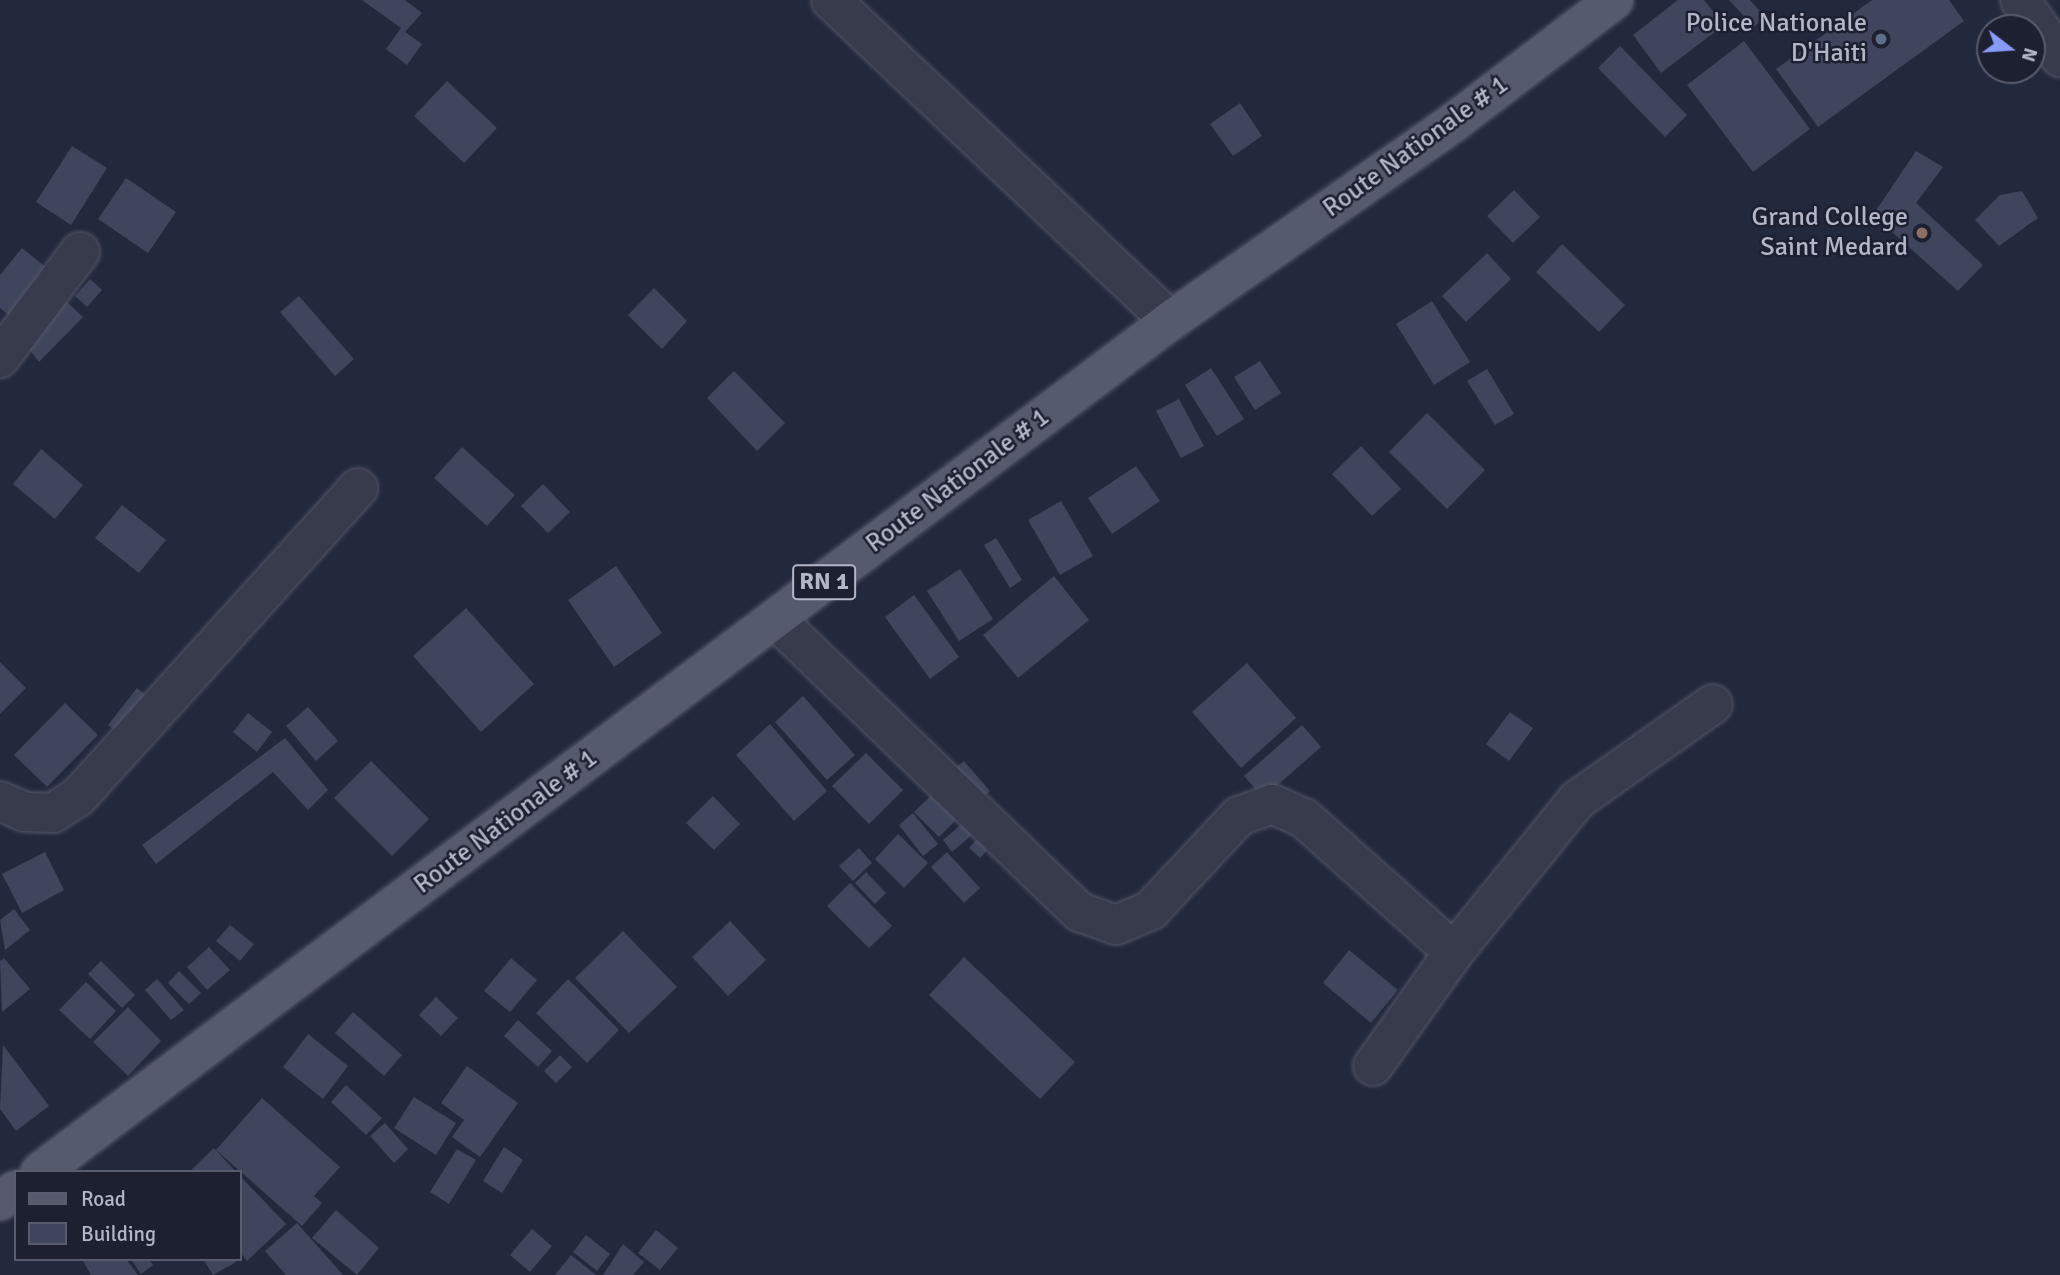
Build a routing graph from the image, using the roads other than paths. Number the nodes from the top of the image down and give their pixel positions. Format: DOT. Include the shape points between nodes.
graph roads {
  1 [pos="831,0"];
  2 [pos="1614,0"];
  3 [pos="2020,0"];
  4 [pos="2060,57"];
  5 [pos="80,252"];
  6 [pos="1170,321"];
  7 [pos="0,358"];
  8 [pos="358,488"];
  9 [pos="775,619"];
  10 [pos="1713,704"];
  11 [pos="0,801"];
  12 [pos="1454,952"];
  13 [pos="1373,1066"];
  14 [pos="43,1170"];
  1 -- 6 [label="street"];
  2 -- 6 [label="main road, Route Nationale # 1 / RN 1" via="1454,122"];
  3 -- 4 [label="street"];
  5 -- 7 [label="street"];
  6 -- 9 [label="main road, Route Nationale # 1 / RN 1"];
  8 -- 11 [label="street" via="78,797 53,813 25,812"];
  9 -- 12 [label="street" via="1096,921 1133,921 1151,910 1239,816 1272,804 1304,818"];
  9 -- 14 [label="main road, Route Nationale # 1 / RN 1"];
  10 -- 12 [label="street" via="1577,800"];
  12 -- 13 [label="street"];
}
